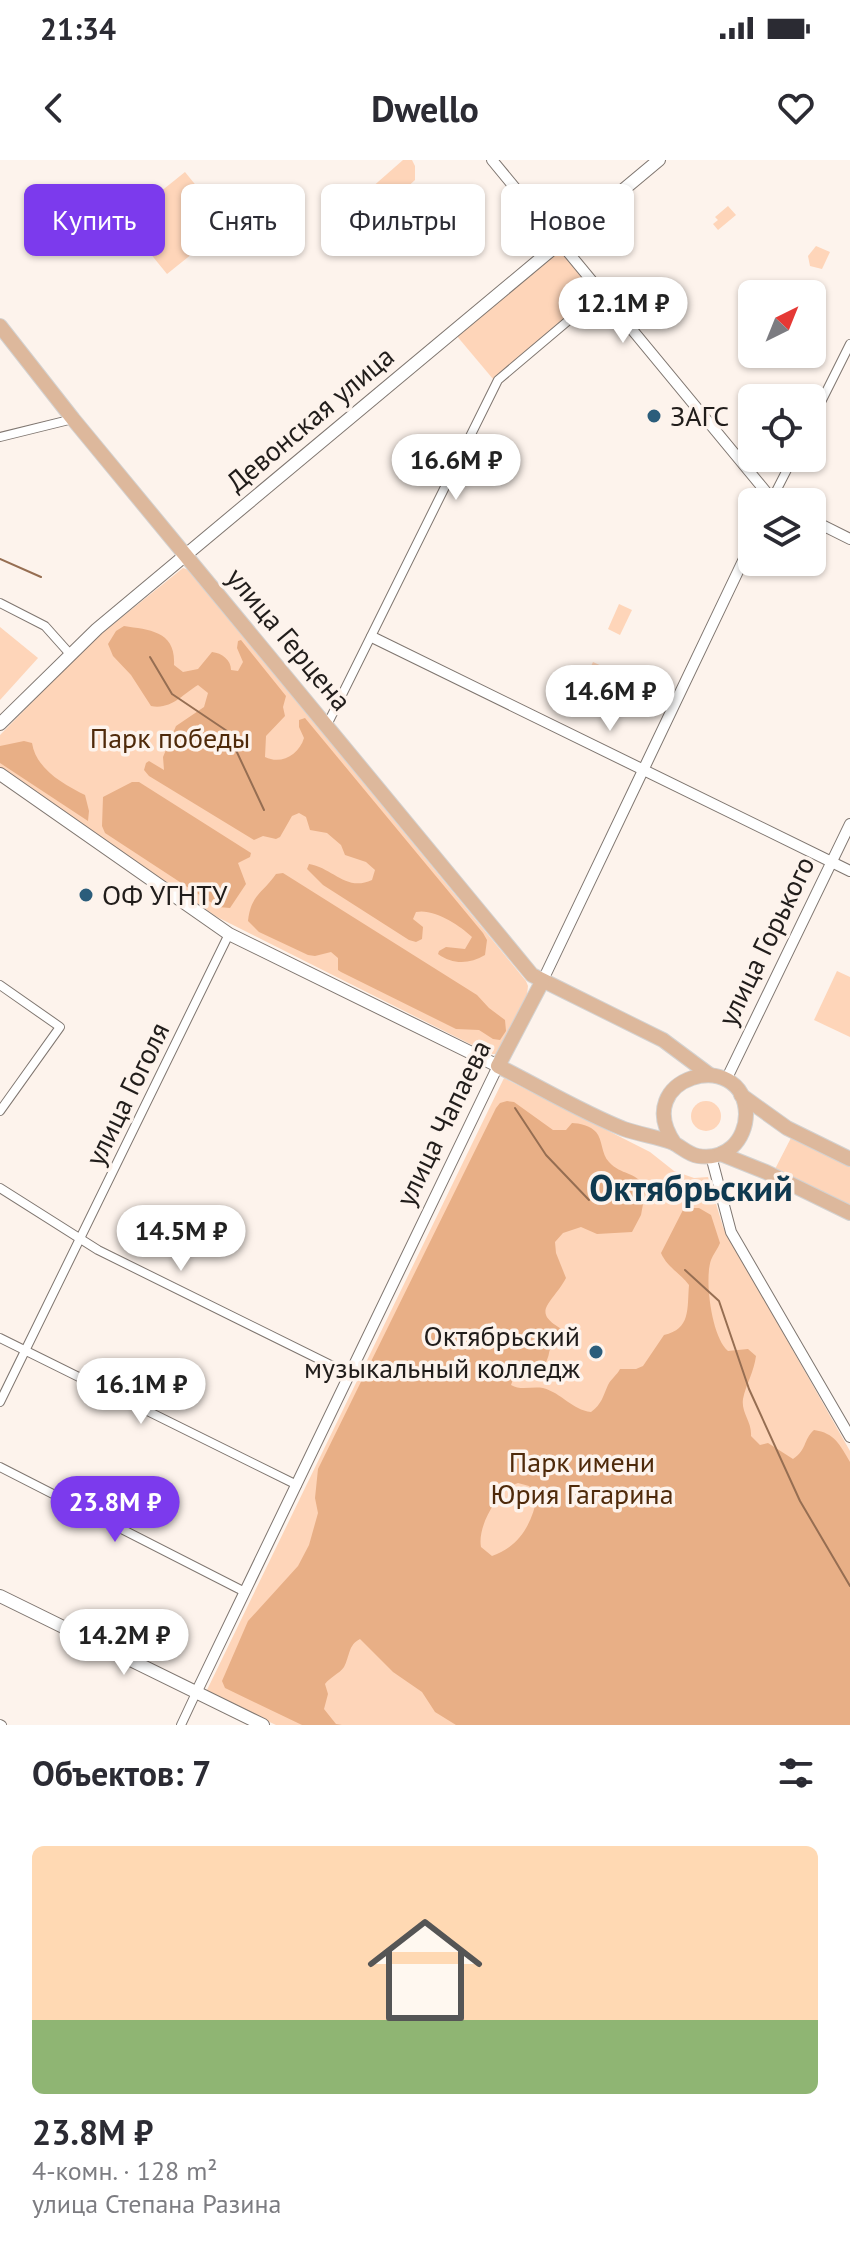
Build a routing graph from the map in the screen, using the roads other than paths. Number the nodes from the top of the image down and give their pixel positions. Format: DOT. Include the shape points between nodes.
graph roads {
  1 [pos="492,160"];
  2 [pos="659,160"];
  3 [pos="512,184"];
  4 [pos="630,184"];
  5 [pos="543,256"];
  6 [pos="571,256"];
  7 [pos="601,293"];
  8 [pos="0,326"];
  9 [pos="850,344"];
  10 [pos="826,392"];
  11 [pos="73,419"];
  12 [pos="0,437"];
  13 [pos="762,488"];
  14 [pos="826,527"];
  15 [pos="850,539"];
  16 [pos="185,554"];
  17 [pos="738,571"];
  18 [pos="0,603"];
  19 [pos="372,637"];
  20 [pos="70,654"];
  21 [pos="0,724"];
  22 [pos="327,725"];
  23 [pos="644,769"];
  24 [pos="0,774"];
  25 [pos="850,824"];
  26 [pos="832,861"];
  27 [pos="850,871"];
  28 [pos="229,934"];
  29 [pos="542,982"];
  30 [pos="0,985"];
  31 [pos="498,1066"];
  32 [pos="710,1075"];
  33 [pos="726,1080"];
  34 [pos="741,1095"];
  35 [pos="0,1111"];
  36 [pos="675,1144"];
  37 [pos="716,1155"];
  38 [pos="850,1159"];
  39 [pos="0,1188"];
  40 [pos="850,1213"];
  41 [pos="81,1239"];
  42 [pos="0,1338"];
  43 [pos="26,1352"];
  44 [pos="351,1375"];
  45 [pos="0,1402"];
  46 [pos="850,1437"];
  47 [pos="0,1467"];
  48 [pos="297,1485"];
  49 [pos="245,1592"];
  50 [pos="0,1596"];
  51 [pos="196,1693"];
  52 [pos="181,1725"];
  53 [pos="263,1725"];
  1 -- 3 [label="street"];
  2 -- 4 [label="main road, Девонская улица"];
  5 -- 16 [label="main road, Девонская улица"];
  6 -- 7 [label="street"];
  7 -- 13 [label="street"];
  7 -- 19 [label="street" via="498,380"];
  8 -- 11 [label="main road, улица Герцена"];
  9 -- 10 [label="street"];
  11 -- 12 [label="street"];
  11 -- 16 [label="main road, улица Герцена"];
  14 -- 15 [label="street"];
  16 -- 20 [label="main road, Девонская улица"];
  16 -- 22 [label="main road, улица Герцена"];
  17 -- 23 [label="street, улица Чапаева"];
  18 -- 20 [label="street" via="45,626"];
  19 -- 22 [label="street"];
  19 -- 23 [label="street"];
  20 -- 21 [label="main road, Девонская улица"];
  22 -- 29 [label="main road, улица Герцена"];
  23 -- 26 [label="street"];
  23 -- 29 [label="street, улица Чапаева"];
  24 -- 28 [label="main road"];
  25 -- 26 [label="street, улица Горького"];
  26 -- 27 [label="street"];
  26 -- 33 [label="street, улица Горького"];
  28 -- 31 [label="main road"];
  28 -- 41 [label="street, улица Гоголя"];
  29 -- 31 [label="main road, улица Чапаева"];
  29 -- 32 [label="main road" via="663,1040"];
  30 -- 35 [label="street" via="60,1027"];
  31 -- 36 [label="main road" via="624,1129"];
  31 -- 44 [label="street, улица Чапаева"];
  32 -- 33 [label="main road"];
  32 -- 36 [label="main road" via="688,1078 671,1092 665,1124"];
  33 -- 34 [label="main road"];
  34 -- 37 [label="main road" via="744,1129"];
  34 -- 38 [label="main road" via="787,1128"];
  36 -- 37 [label="main road" via="689,1154"];
  37 -- 40 [label="main road" via="766,1172"];
  37 -- 46 [label="street" via="731,1232"];
  39 -- 41 [label="street"];
  41 -- 43 [label="street, улица Гоголя"];
  41 -- 44 [label="street"];
  42 -- 43 [label="street"];
  43 -- 45 [label="street, улица Гоголя"];
  43 -- 48 [label="street"];
  44 -- 48 [label="street, улица Чапаева"];
  47 -- 49 [label="street"];
  48 -- 49 [label="street, улица Чапаева"];
  49 -- 51 [label="street, улица Чапаева"];
  50 -- 51 [label="main road"];
  51 -- 52 [label="street, улица Чапаева"];
  51 -- 53 [label="main road"];
}
